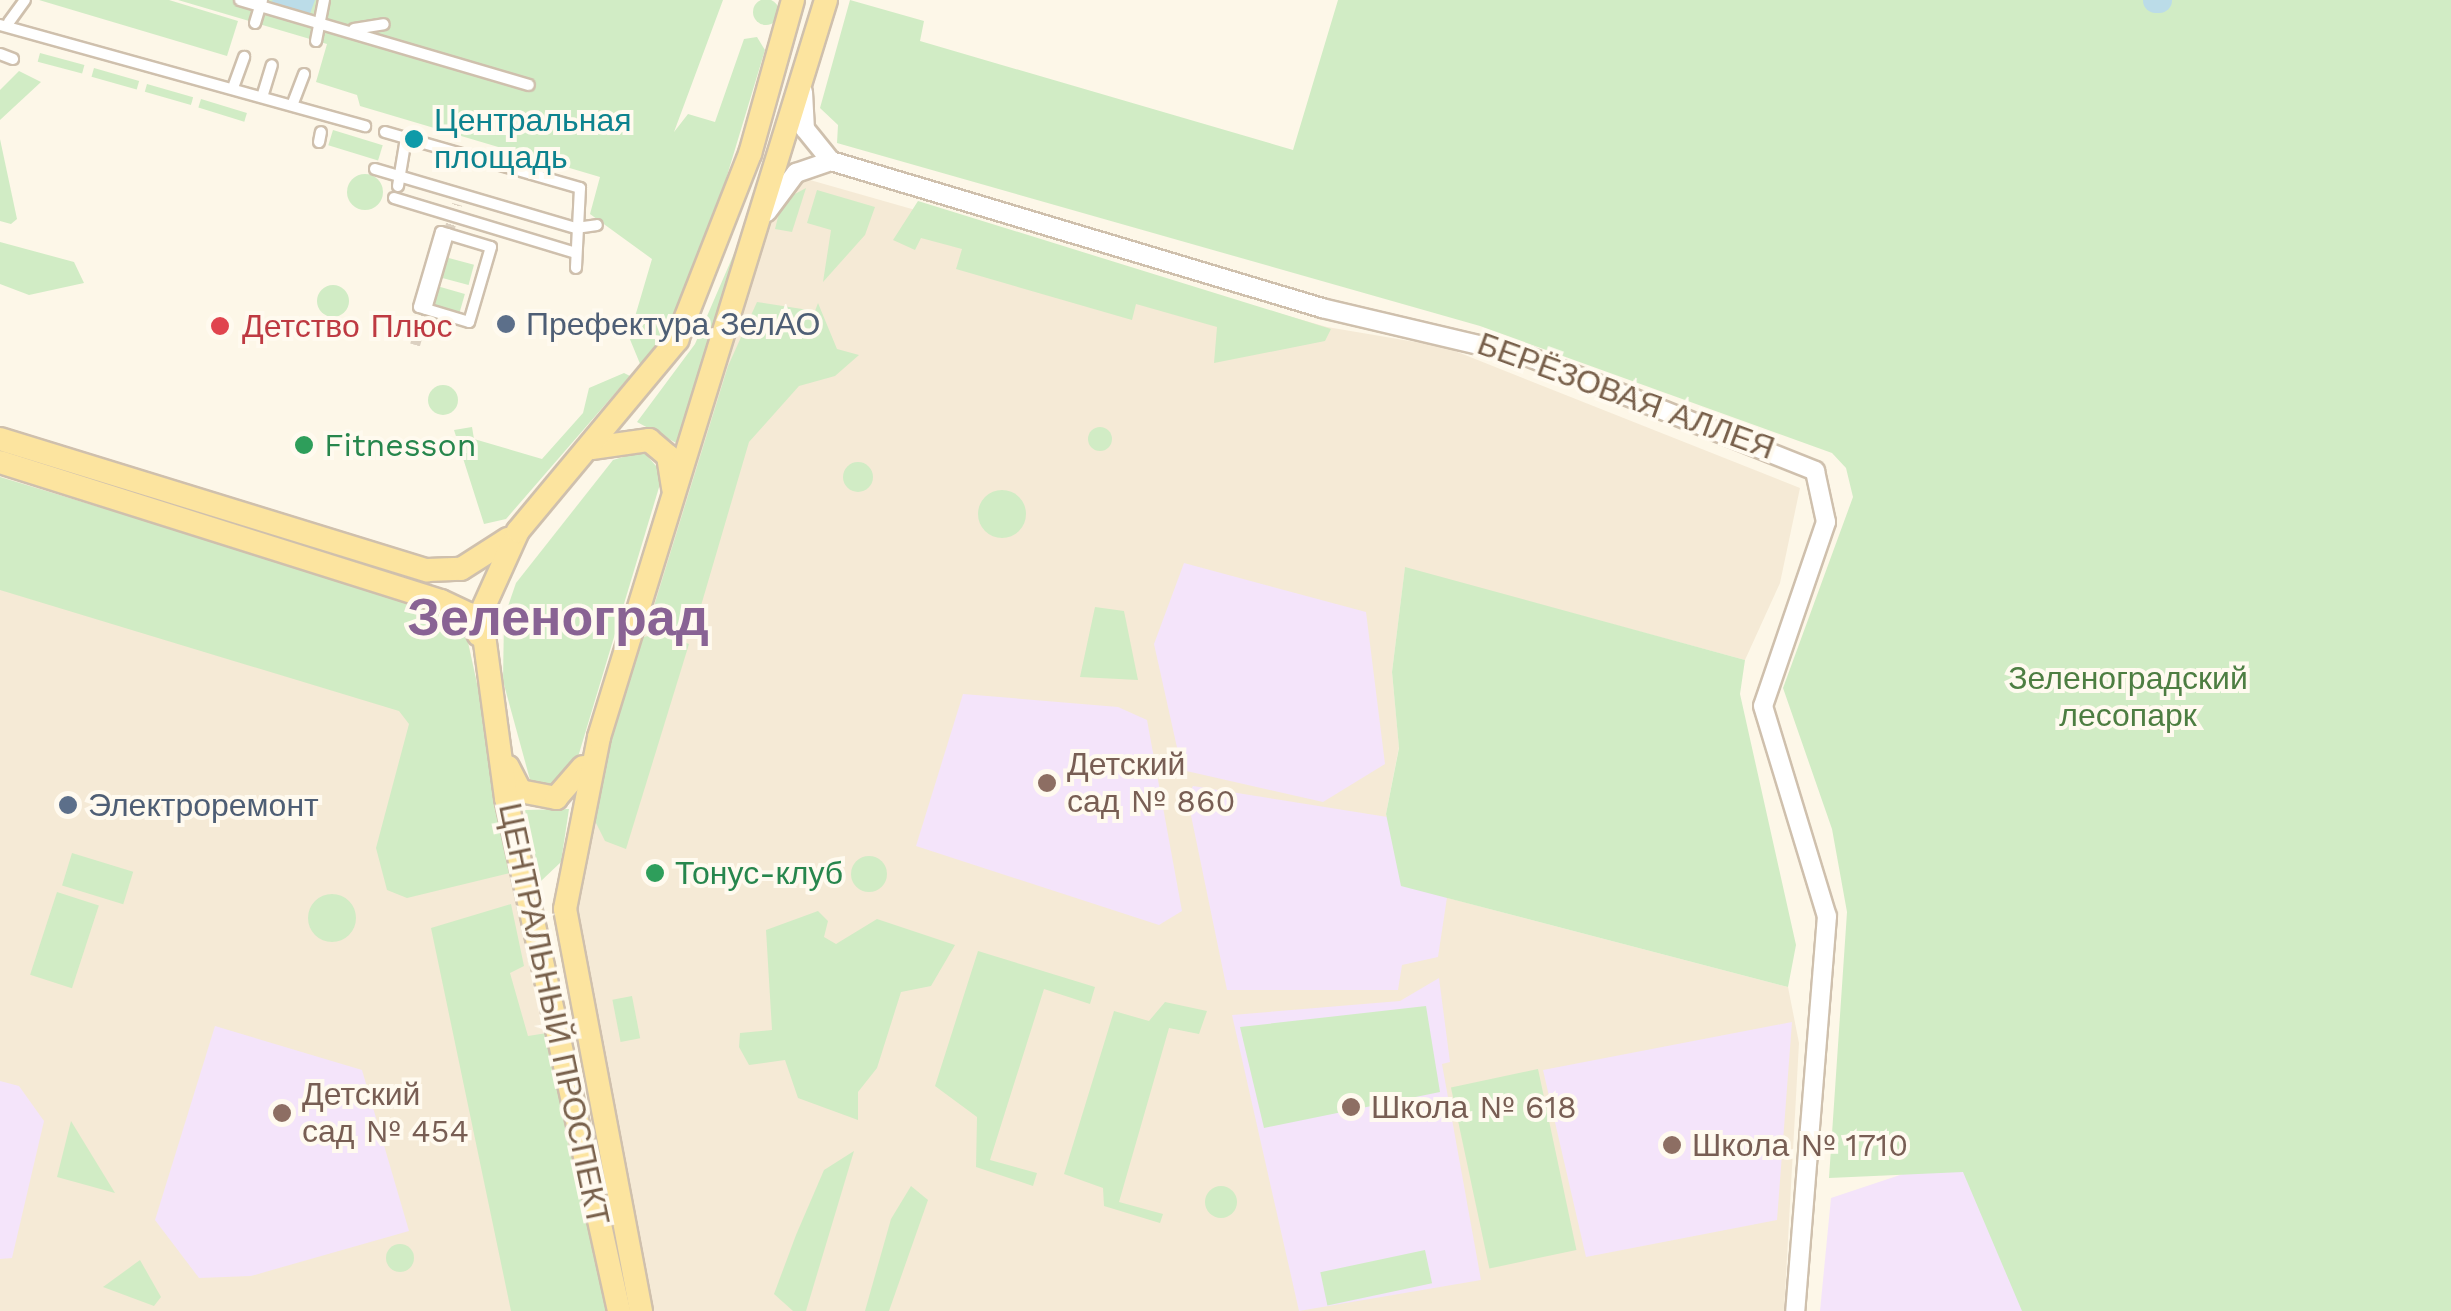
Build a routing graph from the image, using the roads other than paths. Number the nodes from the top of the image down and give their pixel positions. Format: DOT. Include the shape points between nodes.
graph roads {
  1 [pos="25,0"];
  2 [pos="240,0"];
  3 [pos="324,0"];
  4 [pos="793,0"];
  5 [pos="826,0"];
  6 [pos="257,11"];
  7 [pos="5,24"];
  8 [pos="384,24"];
  9 [pos="320,29"];
  10 [pos="348,30"];
  11 [pos="316,41"];
  12 [pos="0,54"];
  13 [pos="244,57"];
  14 [pos="13,58"];
  15 [pos="272,65"];
  16 [pos="304,74"];
  17 [pos="536,74"];
  18 [pos="804,76"];
  19 [pos="512,80"];
  20 [pos="234,85"];
  21 [pos="529,85"];
  22 [pos="263,94"];
  23 [pos="293,103"];
  24 [pos="366,126"];
  25 [pos="385,132"];
  26 [pos="406,138"];
  27 [pos="831,161"];
  28 [pos="375,169"];
  29 [pos="398,186"];
  30 [pos="462,192"];
  31 [pos="457,204"];
  32 [pos="764,216"];
  33 [pos="598,225"];
  34 [pos="576,228"];
  35 [pos="448,234"];
  36 [pos="576,253"];
  37 [pos="576,268"];
  38 [pos="0,439"];
  39 [pos="584,452"];
  40 [pos="0,462"];
  41 [pos="672,508"];
  42 [pos="518,532"];
  43 [pos="481,638"];
  44 [pos="490,718"];
  45 [pos="599,737"];
  46 [pos="573,856"];
  47 [pos="530,889"];
  48 [pos="619,1311"];
  49 [pos="642,1311"];
  50 [pos="1794,1311"];
  1 -- 7 [label="street"];
  2 -- 6 [label="street"];
  3 -- 9 [label="street"];
  4 -- 39 [label="main road, ЦЕНТРАЛЬНЫЙ ПРОСПЕКТ" via="705,282 642,391"];
  5 -- 18 [label="main road, ЦЕНТРАЛЬНЫЙ ПРОСПЕКТ"];
  6 -- 9 [label="street" via="285,26"];
  7 -- 20 [label="street"];
  8 -- 10 [label="street"];
  9 -- 10 [label="street"];
  9 -- 11 [label="street"];
  10 -- 19 [label="street"];
  12 -- 14 [label="street"];
  13 -- 20 [label="street"];
  15 -- 22 [label="street"];
  16 -- 23 [label="street"];
  17 -- 19 [label="street"];
  18 -- 27 [label="street" via="806,129"];
  18 -- 32 [label="main road, ЦЕНТРАЛЬНЫЙ ПРОСПЕКТ"];
  19 -- 21 [label="street"];
  20 -- 22 [label="street"];
  22 -- 23 [label="street"];
  23 -- 24 [label="street"];
  25 -- 26 [label="street"];
  26 -- 29 [label="street"];
  26 -- 34 [label="street" via="580,188"];
  27 -- 32 [label="street" via="796,173"];
  27 -- 50 [label="street, БЕРЁЗОВАЯ АЛЛЕЯ" via="1322,308 1529,357 1814,470 1826,522 1764,706 1827,916"];
  28 -- 29 [label="street"];
  29 -- 30 [label="street"];
  29 -- 36 [label="street"];
  30 -- 31 [label="street"];
  30 -- 34 [label="street"];
  32 -- 41 [label="main road, ЦЕНТРАЛЬНЫЙ ПРОСПЕКТ"];
  33 -- 34 [label="street"];
  34 -- 36 [label="street"];
  35 -- 35 [label="street" via="492,247 469,322 418,307 441,232"];
  36 -- 37 [label="street"];
  38 -- 42 [label="main road" via="427,570 460,569"];
  39 -- 41 [label="main road, ЦЕНТРАЛЬНЫЙ ПРОСПЕКТ" via="621,438 650,440 668,456"];
  39 -- 42 [label="main road, ЦЕНТРАЛЬНЫЙ ПРОСПЕКТ"];
  40 -- 43 [label="main road" via="469,614"];
  41 -- 45 [label="main road, ЦЕНТРАЛЬНЫЙ ПРОСПЕКТ"];
  42 -- 43 [label="main road, ЦЕНТРАЛЬНЫЙ ПРОСПЕКТ" via="484,591"];
  43 -- 44 [label="main road, ЦЕНТРАЛЬНЫЙ ПРОСПЕКТ"];
  44 -- 45 [label="main road, ЦЕНТРАЛЬНЫЙ ПРОСПЕКТ" via="510,775 539,798 569,794"];
  44 -- 47 [label="main road, ЦЕНТРАЛЬНЫЙ ПРОСПЕКТ"];
  45 -- 46 [label="main road, ЦЕНТРАЛЬНЫЙ ПРОСПЕКТ"];
  46 -- 47 [label="main road" via="555,880"];
  46 -- 49 [label="main road, ЦЕНТРАЛЬНЫЙ ПРОСПЕКТ" via="567,940"];
  47 -- 48 [label="main road, ЦЕНТРАЛЬНЫЙ ПРОСПЕКТ"];
}
